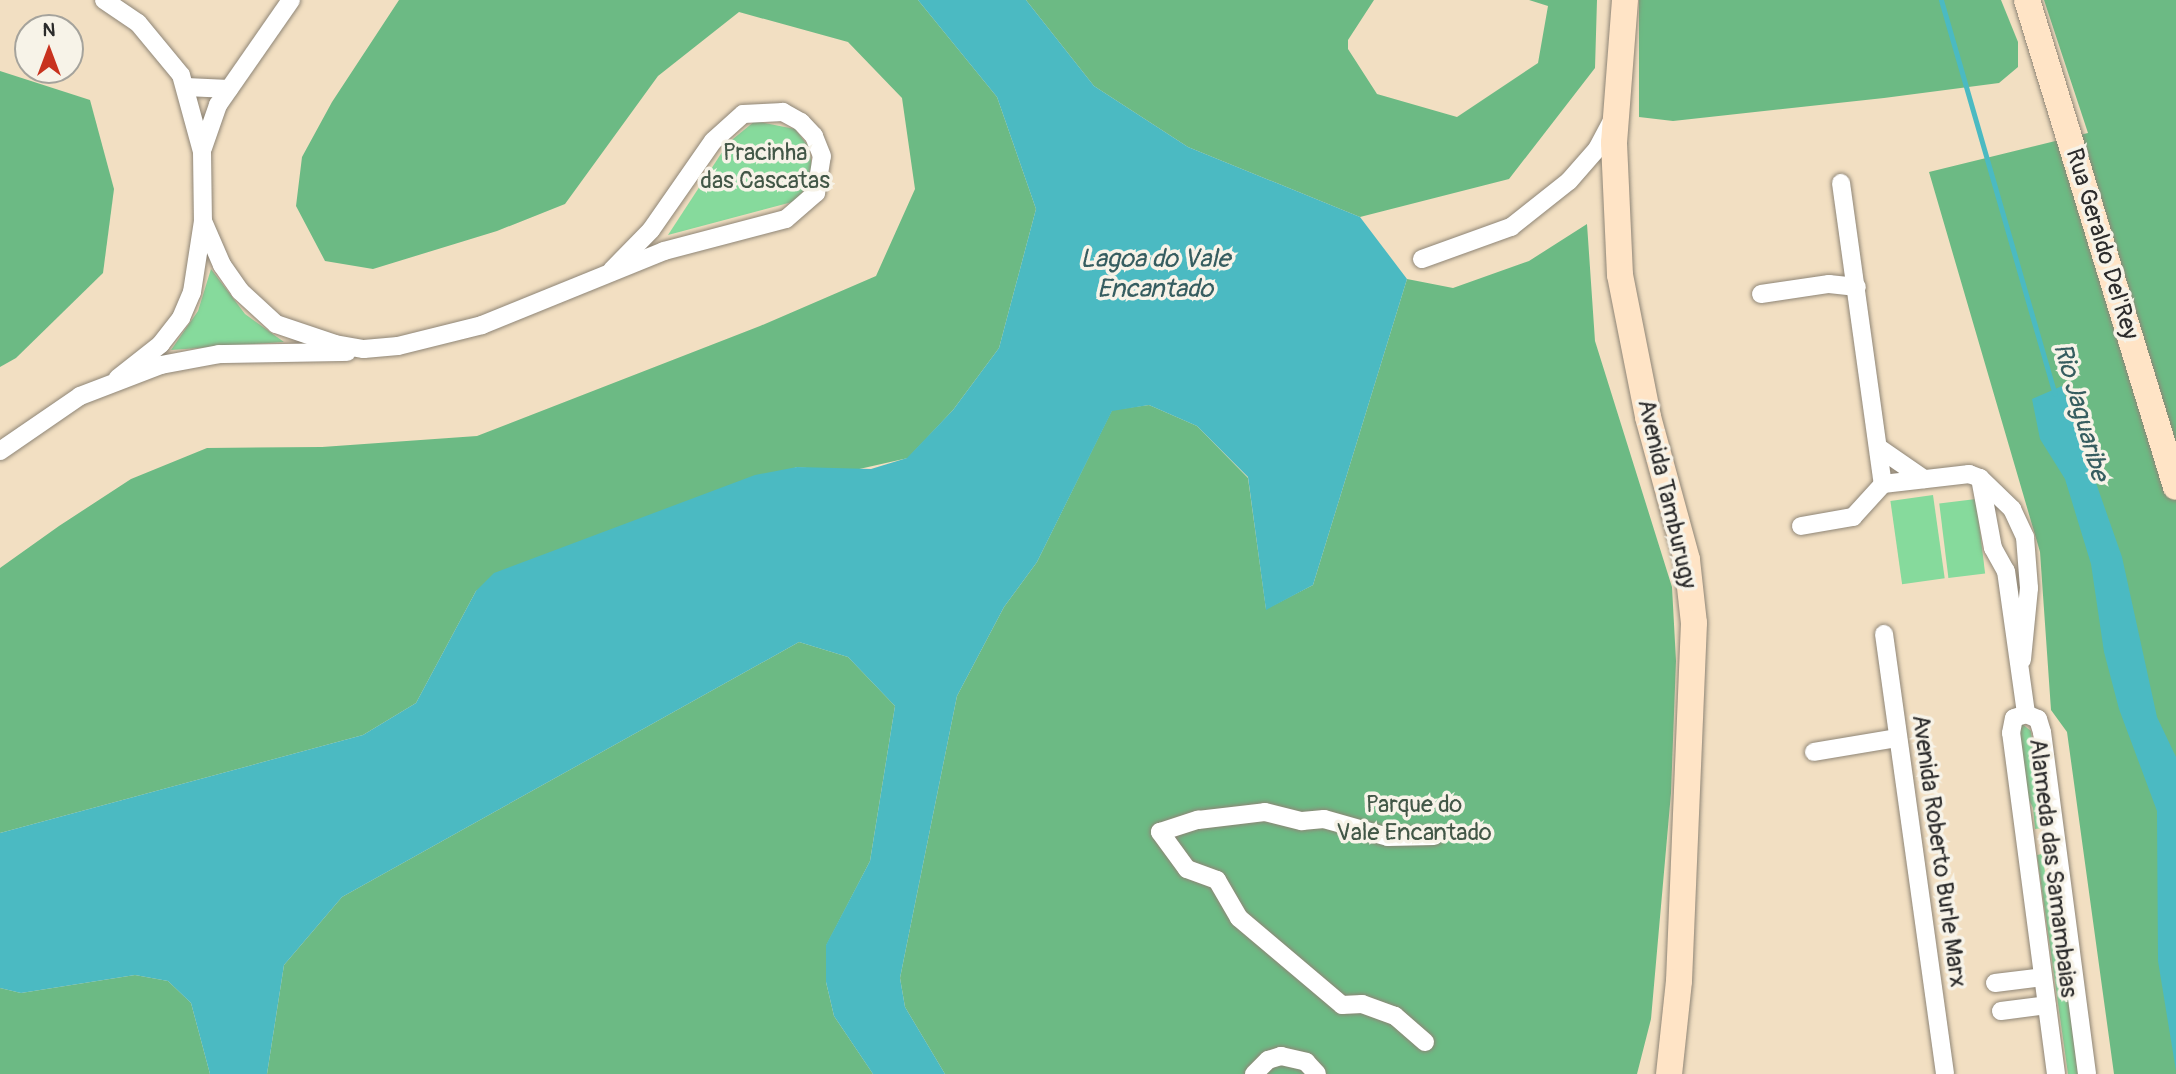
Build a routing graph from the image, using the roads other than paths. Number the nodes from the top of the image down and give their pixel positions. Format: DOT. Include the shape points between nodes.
graph roads {
  1 [pos="104,0"];
  2 [pos="291,0"];
  3 [pos="1625,0"];
  4 [pos="2027,0"];
  5 [pos="186,87"];
  6 [pos="229,89"];
  7 [pos="1615,114"];
  8 [pos="202,152"];
  9 [pos="1841,183"];
  10 [pos="203,221"];
  11 [pos="652,230"];
  12 [pos="664,251"];
  13 [pos="1422,259"];
  14 [pos="222,265"];
  15 [pos="199,268"];
  16 [pos="612,270"];
  17 [pos="1857,287"];
  18 [pos="1761,294"];
  19 [pos="293,332"];
  20 [pos="160,344"];
  21 [pos="364,349"];
  22 [pos="288,353"];
  23 [pos="172,362"];
  24 [pos="118,378"];
  25 [pos="1879,449"];
  26 [pos="0,451"];
  27 [pos="1980,478"];
  28 [pos="1924,479"];
  29 [pos="1883,484"];
  30 [pos="2176,487"];
  31 [pos="1801,526"];
  32 [pos="2027,560"];
  33 [pos="2002,562"];
  34 [pos="1884,634"];
  35 [pos="2022,660"];
  36 [pos="2026,714"];
  37 [pos="1898,738"];
  38 [pos="1814,752"];
  39 [pos="1434,836"];
  40 [pos="2056,840"];
  41 [pos="2026,843"];
  42 [pos="2043,976"];
  43 [pos="1996,983"];
  44 [pos="2047,1005"];
  45 [pos="2001,1011"];
  46 [pos="1425,1042"];
  47 [pos="1945,1072"];
  48 [pos="1254,1074"];
  49 [pos="1317,1074"];
  50 [pos="1669,1074"];
  51 [pos="2056,1074"];
  52 [pos="2087,1074"];
  1 -- 5 [label="street" via="169,56"];
  2 -- 6 [label="street"];
  3 -- 7 [label="main road, Avenida Tamburugy"];
  4 -- 30 [label="main road, Rua Geraldo Del'Rey"];
  5 -- 6 [label="street"];
  5 -- 8 [label="street"];
  6 -- 8 [label="street"];
  7 -- 13 [label="street" via="1597,149 1569,181 1511,227"];
  7 -- 50 [label="main road, Avenida Tamburugy" via="1620,275 1646,405 1687,560 1694,623 1679,981"];
  8 -- 10 [label="street"];
  9 -- 17 [label="street"];
  10 -- 14 [label="street"];
  10 -- 15 [label="street"];
  11 -- 12 [label="street"];
  11 -- 12 [label="street" via="713,141 743,114 783,112 814,136 822,156 822,174 816,193 802,209 786,219"];
  11 -- 16 [label="street"];
  12 -- 16 [label="street"];
  14 -- 15 [label="street" via="209,261"];
  14 -- 19 [label="street" via="262,314"];
  15 -- 20 [label="street" via="181,318"];
  16 -- 21 [label="street" via="482,325 398,346"];
  17 -- 18 [label="street" via="1829,285"];
  17 -- 25 [label="street"];
  19 -- 21 [label="street"];
  19 -- 22 [label="street"];
  20 -- 23 [label="street"];
  20 -- 24 [label="street"];
  21 -- 22 [label="street"];
  22 -- 23 [label="street" via="219,354"];
  23 -- 24 [label="street"];
  24 -- 26 [label="street" via="50,414"];
  25 -- 28 [label="street"];
  25 -- 29 [label="street"];
  27 -- 28 [label="street" via="1969,474"];
  27 -- 32 [label="street" via="2012,509 2025,537"];
  27 -- 33 [label="street" via="1993,548"];
  28 -- 29 [label="street"];
  29 -- 31 [label="street" via="1853,517"];
  32 -- 33 [label="street"];
  32 -- 35 [label="street" via="2029,609"];
  33 -- 35 [label="street"];
  34 -- 37 [label="street, Avenida Roberto Burle Marx"];
  35 -- 36 [label="street"];
  36 -- 40 [label="street, Alameda das Samambaias" via="2041,726"];
  36 -- 41 [label="street, Alameda das Samambaias" via="2010,725"];
  37 -- 38 [label="street"];
  37 -- 47 [label="street, Avenida Roberto Burle Marx"];
  39 -- 46 [label="street" via="1388,837 1324,819 1303,821 1265,812 1198,820 1160,832 1187,869 1217,880 1239,918 1342,1005 1362,1004 1395,1016"];
  40 -- 41 [label="street"];
  40 -- 52 [label="street, Alameda das Samambaias"];
  41 -- 42 [label="street, Alameda das Samambaias"];
  42 -- 43 [label="street"];
  42 -- 44 [label="street, Alameda das Samambaias"];
  44 -- 45 [label="street"];
  44 -- 51 [label="street, Alameda das Samambaias"];
  48 -- 49 [label="street" via="1268,1060 1281,1056 1306,1062"];
}
